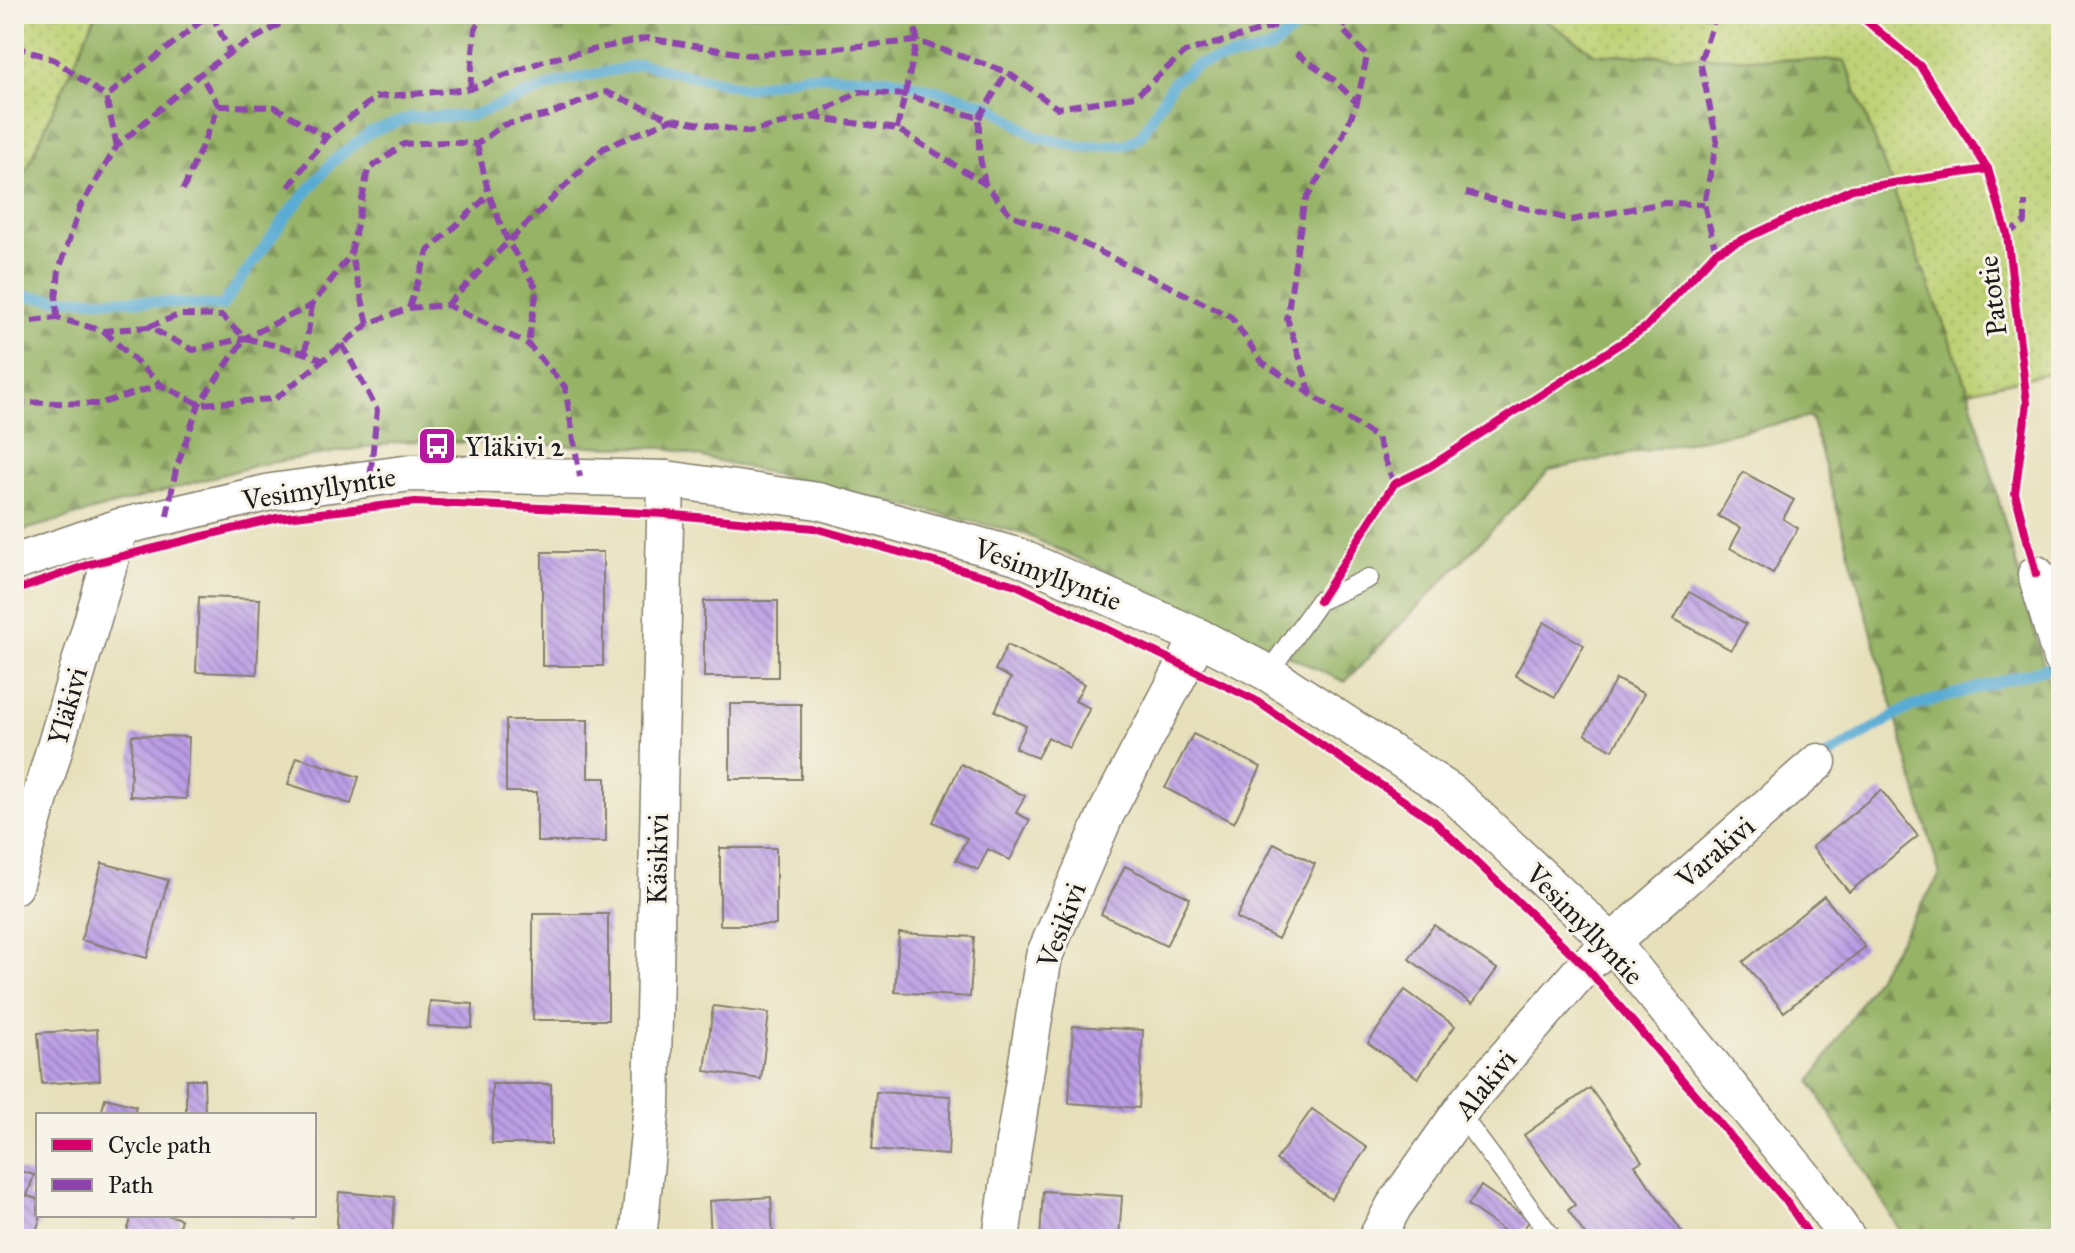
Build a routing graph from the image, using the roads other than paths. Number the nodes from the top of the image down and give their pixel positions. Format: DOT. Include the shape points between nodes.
graph roads {
  1 [pos="666,479"];
  2 [pos="120,527"];
  3 [pos="14,563"];
  4 [pos="2036,574"];
  5 [pos="1369,578"];
  6 [pos="1199,637"];
  7 [pos="2061,658"];
  8 [pos="1268,673"];
  9 [pos="1818,762"];
  10 [pos="14,886"];
  11 [pos="1612,943"];
  12 [pos="1459,1113"];
  13 [pos="638,1239"];
  14 [pos="1001,1239"];
  15 [pos="1376,1239"];
  16 [pos="1553,1239"];
  17 [pos="1848,1239"];
  1 -- 2 [label="street, Vesimyllyntie" via="411,473 271,492"];
  1 -- 6 [label="street, Vesimyllyntie" via="818,501 1017,556"];
  1 -- 13 [label="street, Käsikivi" via="652,1105"];
  2 -- 3 [label="street, Vesimyllyntie"];
  2 -- 10 [label="street, Yläkivi"];
  4 -- 7 [label="street"];
  5 -- 8 [label="lane" via="1319,601"];
  6 -- 8 [label="street, Vesimyllyntie"];
  6 -- 14 [label="street, Vesikivi" via="1106,814 1044,956"];
  8 -- 11 [label="street, Vesimyllyntie" via="1451,792"];
  9 -- 11 [label="street, Varakivi"];
  11 -- 12 [label="street, Alakivi" via="1585,966"];
  11 -- 17 [label="street, Vesimyllyntie" via="1808,1182"];
  12 -- 15 [label="street, Alakivi"];
  12 -- 16 [label="lane"];
}
